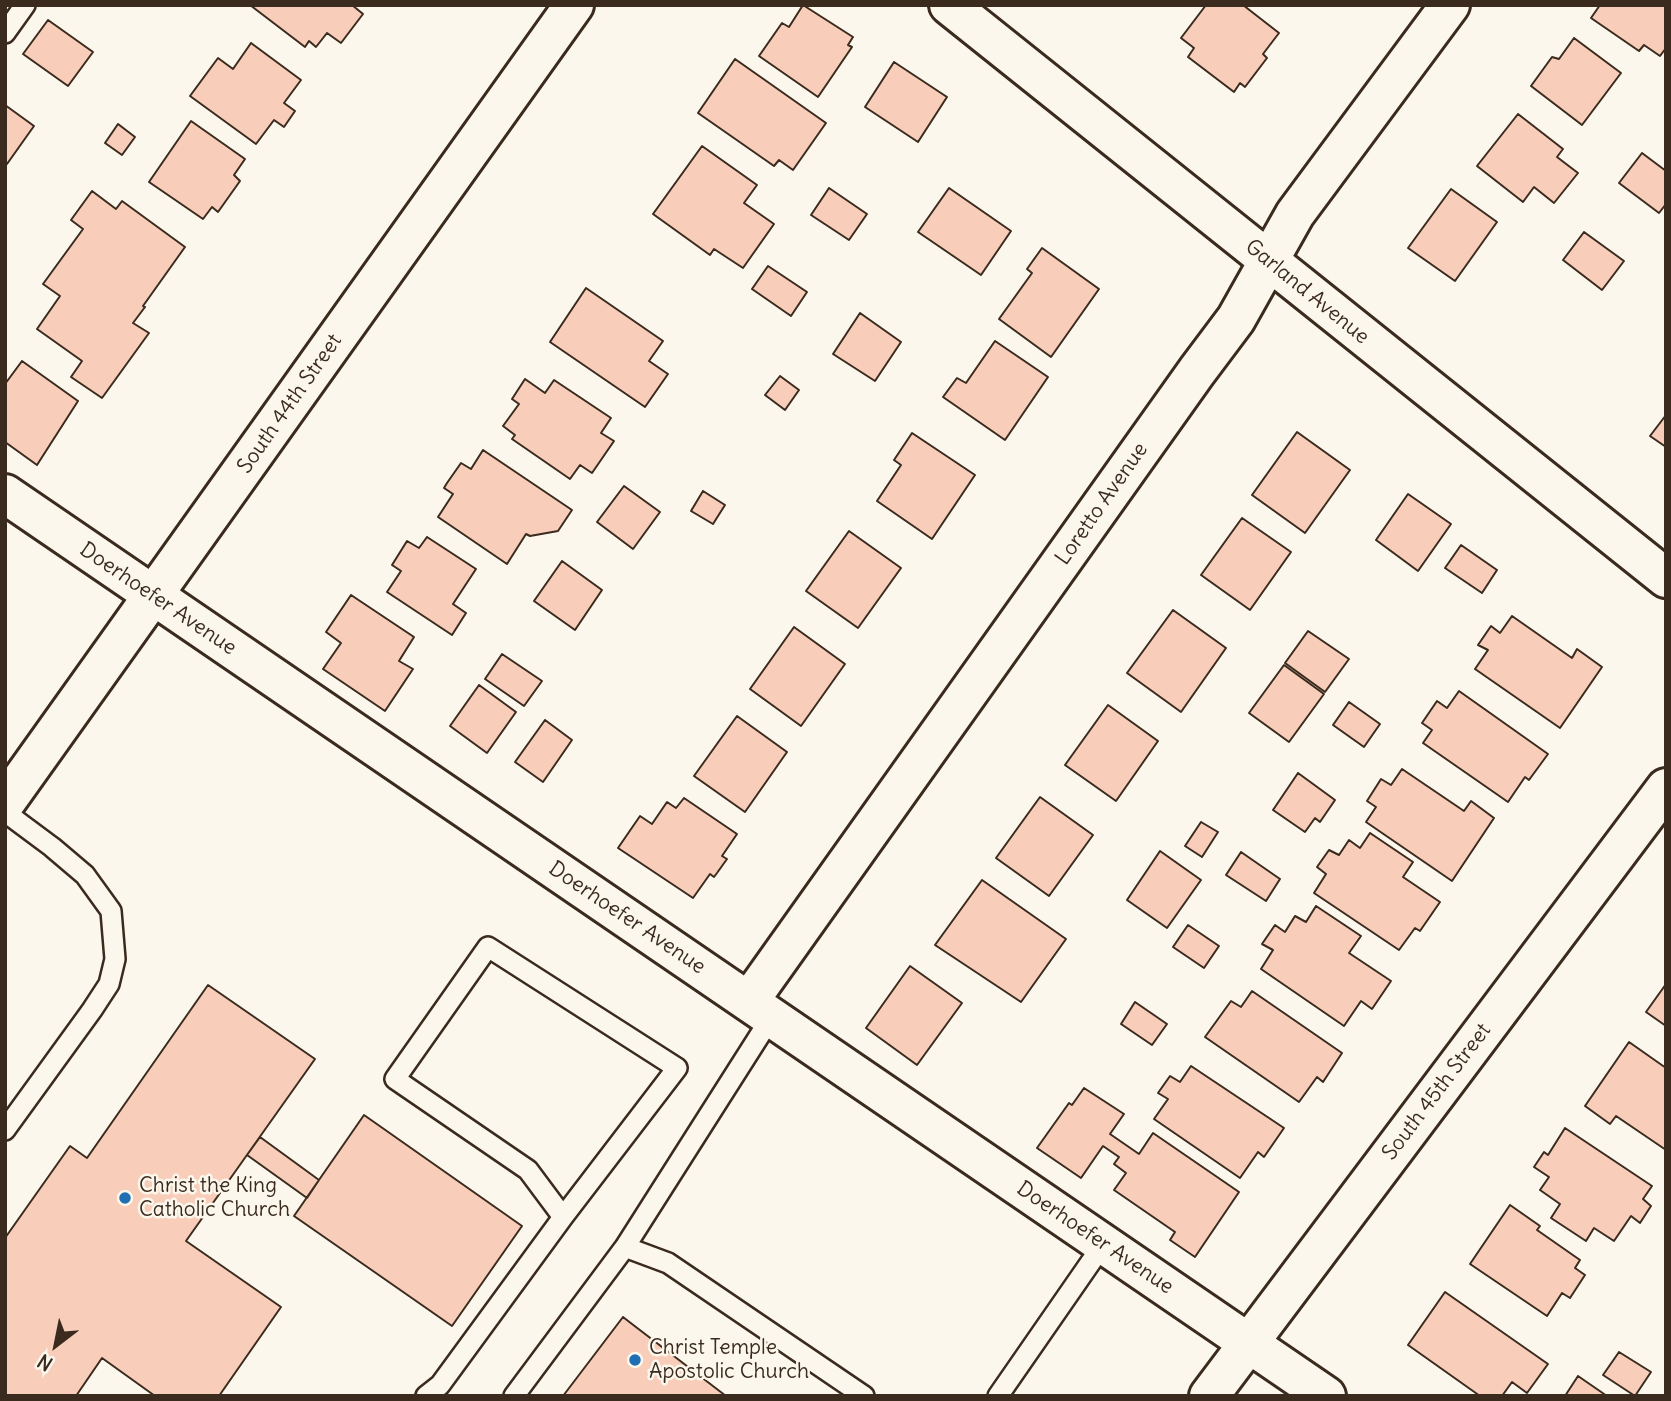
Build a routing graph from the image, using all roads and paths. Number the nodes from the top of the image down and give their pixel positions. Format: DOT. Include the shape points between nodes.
graph roads {
  1 [pos="25,5"];
  2 [pos="574,5"];
  3 [pos="949,5"];
  4 [pos="1450,5"];
  5 [pos="5,33"];
  6 [pos="1269,261"];
  7 [pos="5,494"];
  8 [pos="1666,578"];
  9 [pos="153,596"];
  10 [pos="1666,788"];
  11 [pos="5,803"];
  12 [pos="5,812"];
  13 [pos="760,1009"];
  14 [pos="5,1130"];
  15 [pos="563,1217"];
  16 [pos="1104,1243"];
  17 [pos="625,1247"];
  18 [pos="1248,1342"];
  19 [pos="426,1396"];
  20 [pos="514,1396"];
  21 [pos="864,1396"];
  22 [pos="998,1396"];
  23 [pos="1209,1396"];
  24 [pos="1326,1396"];
  1 -- 5 [label="lane"];
  2 -- 9 [label="street, South 44th Street"];
  3 -- 6 [label="street, Garland Avenue"];
  4 -- 6 [label="street, Loretto Avenue" via="1295,214"];
  6 -- 8 [label="street, Garland Avenue"];
  6 -- 13 [label="street, Loretto Avenue" via="1237,318 1196,370"];
  7 -- 9 [label="street, Doerhoefer Avenue"];
  9 -- 11 [label="street, South 44th Street"];
  9 -- 13 [label="street, Doerhoefer Avenue"];
  10 -- 18 [label="street, South 45th Street"];
  12 -- 14 [label="lane" via="85,874 111,911 116,959 92,1010"];
  13 -- 16 [label="street, Doerhoefer Avenue"];
  13 -- 17 [label="lane"];
  15 -- 15 [label="lane" via="528,1170 395,1079 488,947 677,1068"];
  15 -- 19 [label="lane" via="440,1385"];
  16 -- 18 [label="street, Doerhoefer Avenue"];
  16 -- 22 [label="lane"];
  17 -- 20 [label="lane"];
  17 -- 21 [label="lane" via="668,1263"];
  18 -- 23 [label="street, South 45th Street"];
  18 -- 24 [label="street, Doerhoefer Avenue"];
}
